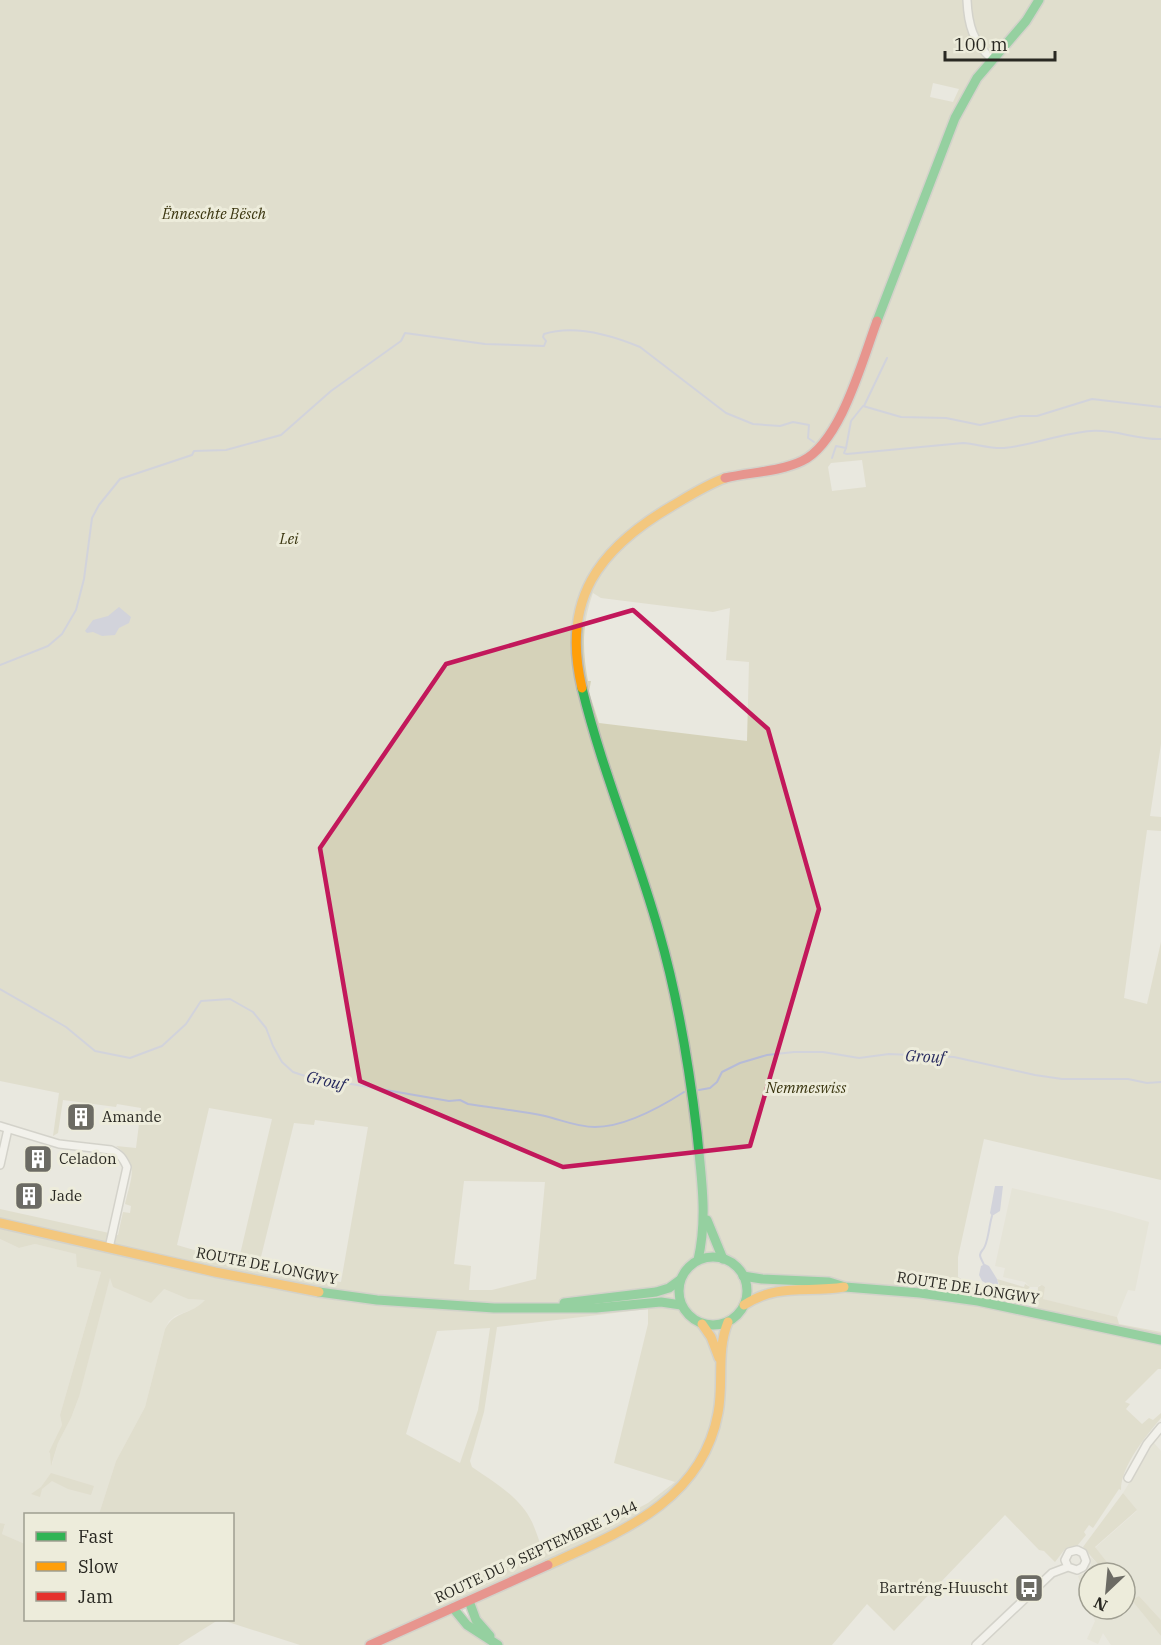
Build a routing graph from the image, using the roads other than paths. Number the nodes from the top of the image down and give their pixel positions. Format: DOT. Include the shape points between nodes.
graph roads {
  1 [pos="967,0"];
  2 [pos="1039,0"];
  3 [pos="992,59"];
  4 [pos="0,1126"];
  5 [pos="8,1129"];
  6 [pos="0,1165"];
  7 [pos="706,1218"];
  8 [pos="0,1223"];
  9 [pos="109,1248"];
  10 [pos="723,1259"];
  11 [pos="698,1260"];
  12 [pos="743,1276"];
  13 [pos="680,1280"];
  14 [pos="845,1287"];
  15 [pos="681,1305"];
  16 [pos="744,1305"];
  17 [pos="531,1308"];
  18 [pos="728,1322"];
  19 [pos="702,1324"];
  20 [pos="1161,1340"];
  21 [pos="720,1361"];
  22 [pos="1161,1427"];
  23 [pos="1128,1478"];
  24 [pos="1068,1567"];
  25 [pos="470,1601"];
  26 [pos="453,1608"];
  27 [pos="370,1645"];
  28 [pos="500,1645"];
  29 [pos="976,1645"];
  1 -- 3 [label="street" via="974,36"];
  2 -- 3 [label="main road"];
  3 -- 7 [label="main road" via="955,118 840,419 826,443 796,464 723,479 634,529 610,551 596,571 578,616 576,649 582,687 651,905 680,1019"];
  4 -- 5 [label="street"];
  5 -- 6 [label="street"];
  5 -- 9 [label="street" via="59,1144 111,1150 124,1160 126,1175"];
  7 -- 10 [label="main road"];
  7 -- 11 [label="main road"];
  8 -- 9 [label="main road, ROUTE DE LONGWY"];
  9 -- 17 [label="main road, ROUTE DE LONGWY" via="355,1298"];
  10 -- 11 [label="main road"];
  10 -- 12 [label="main road"];
  11 -- 13 [label="main road"];
  12 -- 14 [label="main road, ROUTE DE LONGWY" via="829,1282"];
  12 -- 16 [label="main road" via="747,1290"];
  13 -- 15 [label="main road"];
  13 -- 17 [label="main road, ROUTE DE LONGWY" via="656,1292"];
  14 -- 16 [label="main road, ROUTE DE LONGWY" via="770,1292"];
  14 -- 20 [label="main road, ROUTE DE LONGWY" via="978,1301"];
  15 -- 17 [label="main road, ROUTE DE LONGWY" via="665,1302"];
  15 -- 19 [label="main road"];
  16 -- 18 [label="main road"];
  18 -- 19 [label="main road"];
  18 -- 21 [label="main road, ROUTE DU 9 SEPTEMBRE 1944"];
  19 -- 21 [label="main road"];
  21 -- 25 [label="main road, ROUTE DU 9 SEPTEMBRE 1944" via="719,1402 710,1442 687,1481 670,1499 618,1533"];
  22 -- 23 [label="street"];
  24 -- 29 [label="street" via="1052,1573"];
  25 -- 26 [label="main road, ROUTE DU 9 SEPTEMBRE 1944"];
  25 -- 28 [label="main road" via="480,1628"];
  26 -- 27 [label="main road, ROUTE DU 9 SEPTEMBRE 1944"];
  26 -- 28 [label="main road" via="472,1631"];
}
